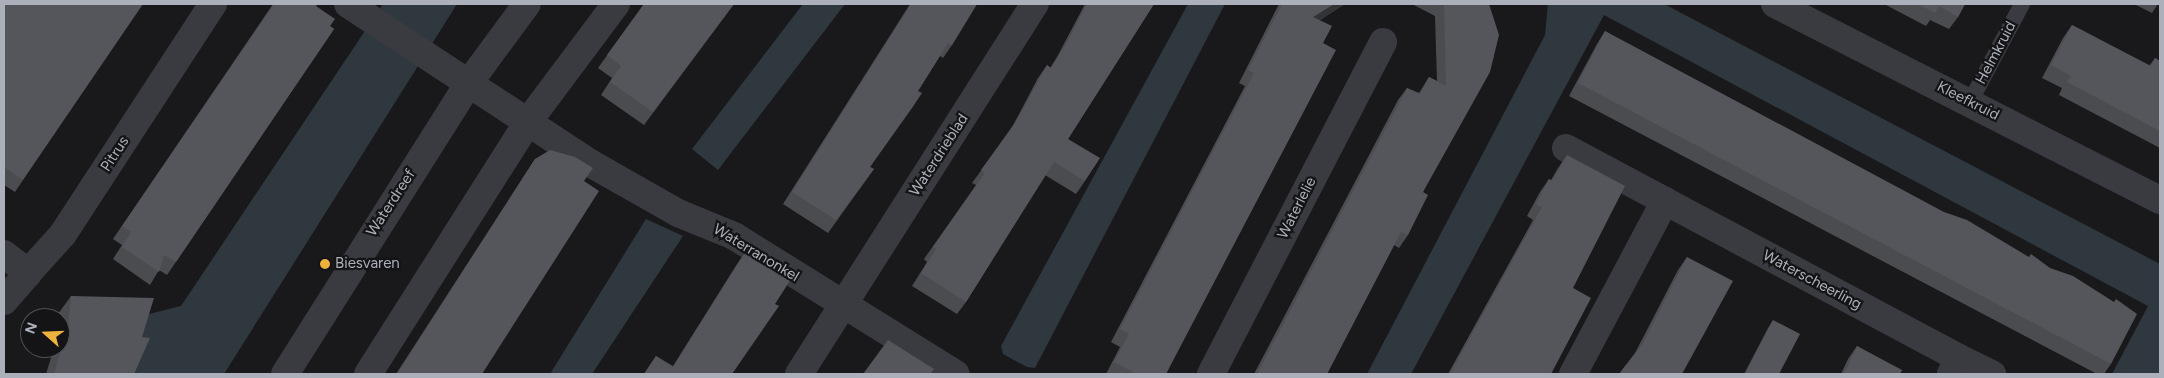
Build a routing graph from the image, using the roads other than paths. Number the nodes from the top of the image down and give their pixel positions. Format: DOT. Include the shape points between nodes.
graph roads {
  1 [pos="213,4"];
  2 [pos="527,4"];
  3 [pos="616,4"];
  4 [pos="1035,4"];
  5 [pos="1775,4"];
  6 [pos="2022,4"];
  7 [pos="350,5"];
  8 [pos="1383,42"];
  9 [pos="468,84"];
  10 [pos="1970,102"];
  11 [pos="527,123"];
  12 [pos="1566,148"];
  13 [pos="2160,200"];
  14 [pos="1665,201"];
  15 [pos="4,254"];
  16 [pos="28,273"];
  17 [pos="4,301"];
  18 [pos="842,306"];
  19 [pos="1955,366"];
  20 [pos="285,374"];
  21 [pos="368,374"];
  22 [pos="799,374"];
  23 [pos="956,374"];
  24 [pos="1211,374"];
  25 [pos="1573,374"];
  26 [pos="1992,374"];
  1 -- 16 [label="street, Pitrus" via="63,234"];
  2 -- 9 [label="street, Waterdreef"];
  3 -- 11 [label="street"];
  4 -- 18 [label="street, Waterdrieblad"];
  5 -- 10 [label="street, Kleefkruid"];
  6 -- 10 [label="lane, Helmkruid"];
  7 -- 9 [label="street"];
  8 -- 24 [label="street, Waterlelie"];
  9 -- 11 [label="street"];
  9 -- 20 [label="street, Waterdreef"];
  10 -- 13 [label="street, Kleefkruid"];
  11 -- 18 [label="street, Waterranonkel" via="644,195 734,236"];
  11 -- 21 [label="street"];
  12 -- 14 [label="street, Waterscheerling"];
  14 -- 19 [label="street, Waterscheerling"];
  14 -- 25 [label="street"];
  15 -- 16 [label="street"];
  16 -- 17 [label="street, Pitrus"];
  18 -- 22 [label="street, Waterdrieblad"];
  18 -- 23 [label="street, Waterranonkel"];
  19 -- 26 [label="street, Waterscheerling"];
}
